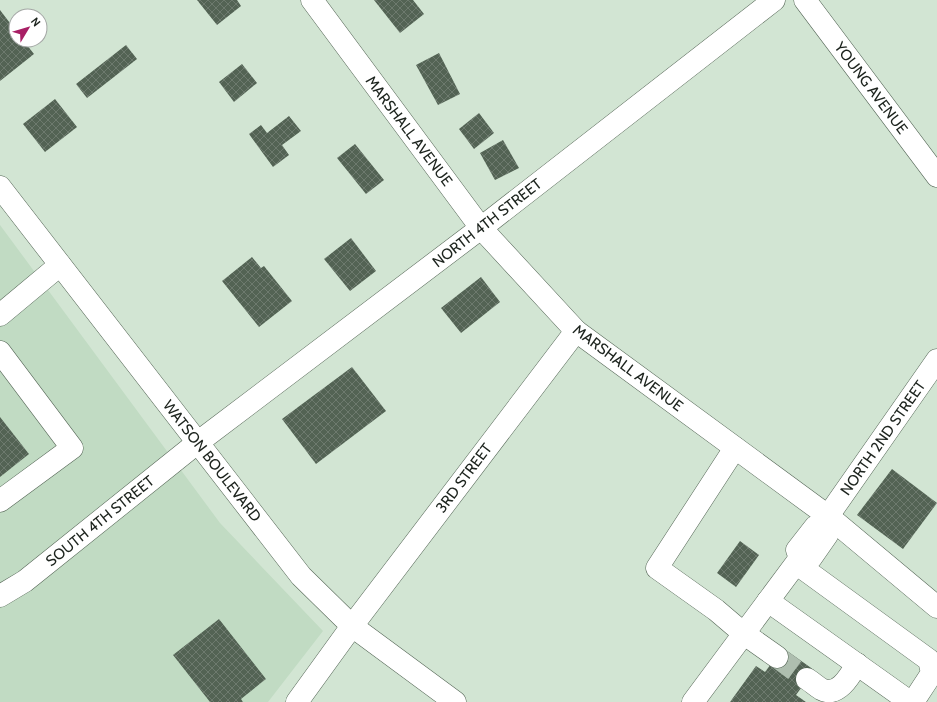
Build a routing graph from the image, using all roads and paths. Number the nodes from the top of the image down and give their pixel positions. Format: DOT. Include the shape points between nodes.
graph roads {
  1 [pos="312,0"];
  2 [pos="774,0"];
  3 [pos="805,0"];
  4 [pos="937,175"];
  5 [pos="0,187"];
  6 [pos="482,228"];
  7 [pos="60,265"];
  8 [pos="0,315"];
  9 [pos="576,331"];
  10 [pos="0,352"];
  11 [pos="937,360"];
  12 [pos="197,442"];
  13 [pos="735,448"];
  14 [pos="0,500"];
  15 [pos="826,521"];
  16 [pos="798,561"];
  17 [pos="1,593"];
  18 [pos="768,601"];
  19 [pos="937,607"];
  20 [pos="352,626"];
  21 [pos="743,633"];
  22 [pos="777,657"];
  23 [pos="857,664"];
  24 [pos="807,679"];
  25 [pos="904,700"];
  26 [pos="297,702"];
  27 [pos="455,702"];
  28 [pos="693,702"];
  1 -- 6 [label="street, MARSHALL AVENUE"];
  2 -- 6 [label="street, NORTH 4TH STREET"];
  3 -- 4 [label="street, YOUNG AVENUE"];
  5 -- 7 [label="street, WATSON BOULEVARD"];
  6 -- 9 [label="street, MARSHALL AVENUE"];
  6 -- 12 [label="street, NORTH 4TH STREET"];
  7 -- 8 [label="street"];
  7 -- 12 [label="street, WATSON BOULEVARD"];
  9 -- 13 [label="street, MARSHALL AVENUE"];
  9 -- 20 [label="street, 3RD STREET"];
  10 -- 14 [label="street" via="72,448"];
  11 -- 15 [label="street, NORTH 2ND STREET"];
  12 -- 17 [label="street, SOUTH 4TH STREET" via="25,581"];
  12 -- 20 [label="street, WATSON BOULEVARD" via="301,576"];
  13 -- 15 [label="street, MARSHALL AVENUE"];
  13 -- 21 [label="street" via="657,568 716,610"];
  15 -- 16 [label="street" via="827,535 811,558"];
  15 -- 19 [label="street, MARSHALL AVENUE"];
  16 -- 18 [label="street"];
  16 -- 25 [label="street" via="929,660 932,673"];
  18 -- 21 [label="street"];
  18 -- 23 [label="street"];
  20 -- 26 [label="street, 3RD STREET"];
  20 -- 27 [label="street, WATSON BOULEVARD"];
  21 -- 22 [label="street"];
  21 -- 28 [label="street"];
  23 -- 24 [label="street" via="845,684 834,690 821,690"];
  23 -- 25 [label="street"];
}
